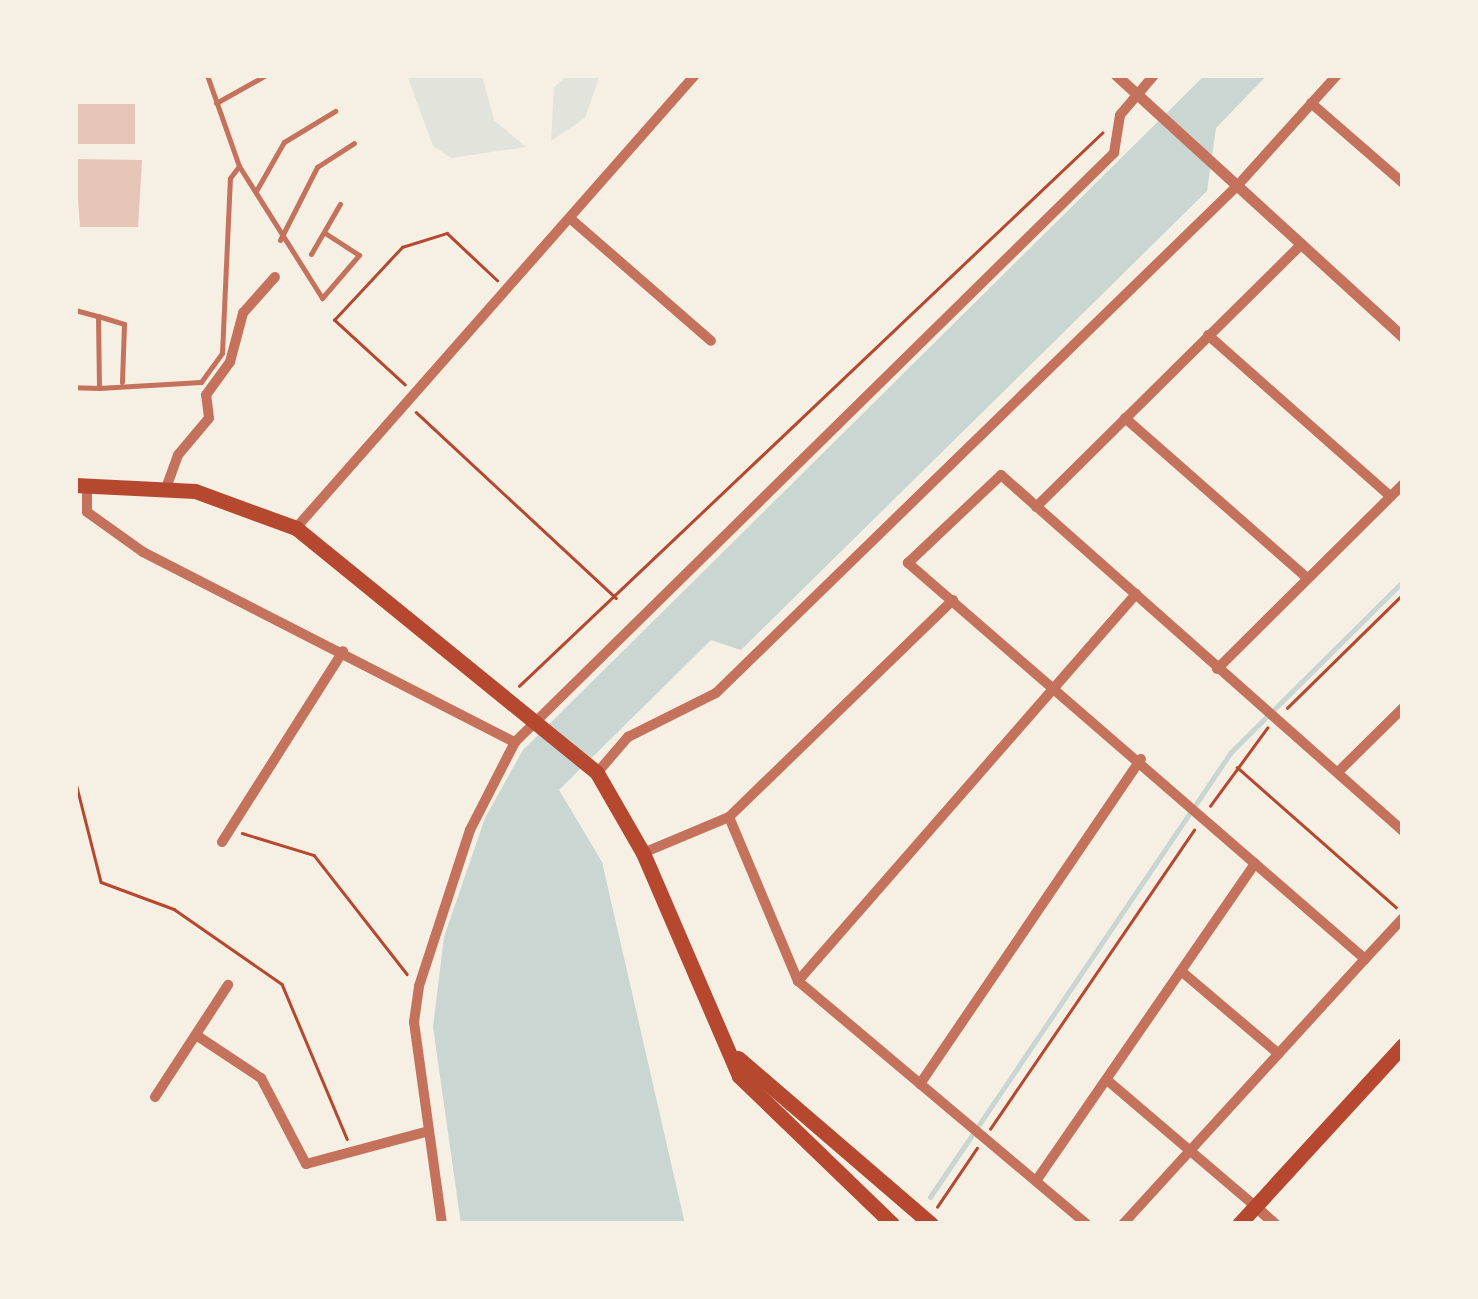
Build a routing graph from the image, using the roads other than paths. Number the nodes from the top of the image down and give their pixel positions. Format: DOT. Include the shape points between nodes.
graph roads {
  1 [pos="207,75"];
  2 [pos="266,75"];
  3 [pos="695,75"];
  4 [pos="1116,75"];
  5 [pos="1154,75"];
  6 [pos="1337,75"];
  7 [pos="1137,96"];
  8 [pos="216,103"];
  9 [pos="1311,103"];
  10 [pos="335,111"];
  11 [pos="354,143"];
  12 [pos="239,166"];
  13 [pos="1403,183"];
  14 [pos="1238,185"];
  15 [pos="256,191"];
  16 [pos="340,204"];
  17 [pos="572,220"];
  18 [pos="325,233"];
  19 [pos="280,240"];
  20 [pos="1302,244"];
  21 [pos="311,254"];
  22 [pos="275,277"];
  23 [pos="75,310"];
  24 [pos="98,316"];
  25 [pos="1208,336"];
  26 [pos="1403,337"];
  27 [pos="712,341"];
  28 [pos="122,383"];
  29 [pos="75,387"];
  30 [pos="98,388"];
  31 [pos="1125,418"];
  32 [pos="1403,484"];
  33 [pos="81,485"];
  34 [pos="166,488"];
  35 [pos="1390,496"];
  36 [pos="1036,507"];
  37 [pos="296,528"];
  38 [pos="1306,578"];
  39 [pos="1136,594"];
  40 [pos="952,600"];
  41 [pos="342,651"];
  42 [pos="1217,669"];
  43 [pos="1052,687"];
  44 [pos="1403,708"];
  45 [pos="538,723"];
  46 [pos="515,742"];
  47 [pos="1141,759"];
  48 [pos="594,770"];
  49 [pos="1338,772"];
  50 [pos="729,817"];
  51 [pos="1403,831"];
  52 [pos="222,842"];
  53 [pos="644,853"];
  54 [pos="1255,862"];
  55 [pos="1403,916"];
  56 [pos="1365,959"];
  57 [pos="1181,971"];
  58 [pos="798,981"];
  59 [pos="228,986"];
  60 [pos="196,1035"];
  61 [pos="724,1039"];
  62 [pos="1403,1045"];
  63 [pos="1280,1054"];
  64 [pos="1107,1080"];
  65 [pos="920,1084"];
  66 [pos="155,1097"];
  67 [pos="430,1131"];
  68 [pos="1188,1152"];
  69 [pos="1036,1181"];
  70 [pos="1255,1206"];
  71 [pos="932,1218"];
  72 [pos="442,1224"];
  73 [pos="892,1224"];
  74 [pos="1088,1224"];
  75 [pos="1123,1224"];
  76 [pos="1239,1224"];
  77 [pos="1275,1224"];
  1 -- 8 [label="lane"];
  2 -- 8 [label="lane"];
  3 -- 17 [label="street"];
  4 -- 7 [label="street"];
  5 -- 7 [label="street"];
  6 -- 9 [label="street"];
  7 -- 14 [label="street"];
  7 -- 45 [label="street" via="1118,127 1114,153"];
  8 -- 12 [label="lane"];
  9 -- 13 [label="street"];
  9 -- 14 [label="street"];
  10 -- 15 [label="lane" via="284,142"];
  11 -- 19 [label="lane" via="317,166"];
  12 -- 15 [label="lane"];
  12 -- 28 [label="lane" via="230,178 222,352 201,382"];
  14 -- 20 [label="street"];
  14 -- 48 [label="street" via="716,692 628,737"];
  15 -- 19 [label="lane"];
  16 -- 18 [label="lane"];
  17 -- 27 [label="street"];
  17 -- 37 [label="street"];
  18 -- 19 [label="lane" via="359,255 322,298"];
  18 -- 21 [label="lane"];
  20 -- 25 [label="street"];
  20 -- 26 [label="street"];
  22 -- 34 [label="street" via="242,314 230,362 206,395 209,418"];
  23 -- 24 [label="lane"];
  24 -- 28 [label="lane" via="124,324"];
  24 -- 30 [label="lane"];
  25 -- 31 [label="street"];
  25 -- 35 [label="street"];
  28 -- 30 [label="lane"];
  29 -- 30 [label="lane"];
  31 -- 36 [label="street"];
  31 -- 38 [label="street"];
  32 -- 35 [label="street"];
  33 -- 34 [label="main road"];
  33 -- 41 [label="street" via="87,512 143,552"];
  34 -- 37 [label="main road" via="226,499"];
  35 -- 38 [label="street"];
  36 -- 39 [label="street"];
  36 -- 40 [label="street" via="1001,475 908,563"];
  37 -- 45 [label="main road"];
  38 -- 42 [label="street"];
  39 -- 42 [label="street"];
  39 -- 43 [label="street"];
  40 -- 43 [label="street"];
  40 -- 50 [label="street"];
  41 -- 46 [label="street"];
  41 -- 52 [label="street"];
  42 -- 49 [label="street"];
  43 -- 47 [label="street"];
  43 -- 58 [label="street"];
  44 -- 49 [label="street"];
  45 -- 46 [label="street"];
  45 -- 48 [label="main road"];
  46 -- 67 [label="street" via="470,830 419,986"];
  47 -- 54 [label="street"];
  47 -- 65 [label="street"];
  48 -- 53 [label="main road"];
  49 -- 51 [label="street"];
  50 -- 53 [label="street"];
  50 -- 58 [label="street"];
  53 -- 61 [label="main road"];
  54 -- 56 [label="street"];
  54 -- 57 [label="street"];
  55 -- 56 [label="street"];
  56 -- 63 [label="street"];
  57 -- 63 [label="street"];
  57 -- 64 [label="street"];
  58 -- 65 [label="street"];
  59 -- 60 [label="street"];
  60 -- 66 [label="street"];
  60 -- 67 [label="street" via="261,1078 306,1164"];
  61 -- 71 [label="main road" via="769,1093"];
  61 -- 73 [label="main road" via="757,1102"];
  62 -- 70 [label="main road"];
  63 -- 68 [label="street"];
  64 -- 68 [label="street"];
  64 -- 69 [label="street"];
  65 -- 69 [label="street"];
  67 -- 72 [label="street"];
  68 -- 70 [label="street"];
  68 -- 75 [label="street"];
  69 -- 74 [label="street"];
  70 -- 76 [label="main road"];
  70 -- 77 [label="street"];
}
